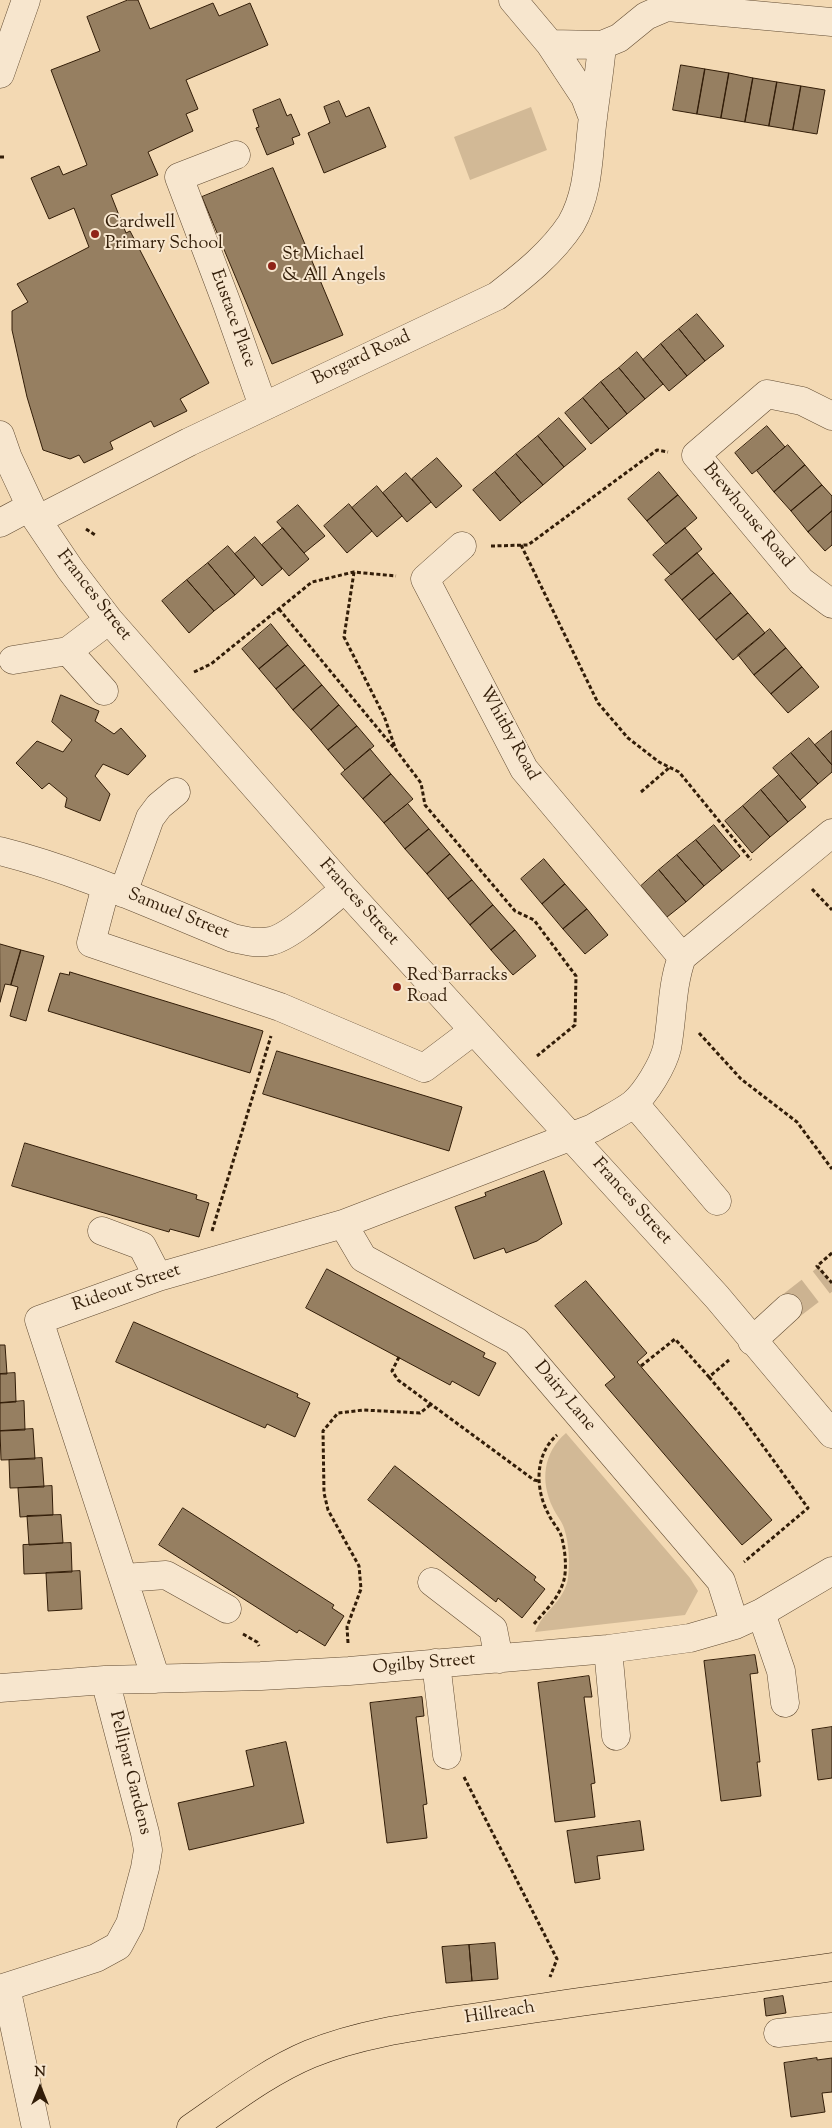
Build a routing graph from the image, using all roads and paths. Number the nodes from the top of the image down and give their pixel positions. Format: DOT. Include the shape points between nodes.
graph roads {
  1 [pos="26,0"];
  2 [pos="513,0"];
  3 [pos="832,22"];
  4 [pos="550,44"];
  5 [pos="602,45"];
  6 [pos="0,74"];
  7 [pos="593,118"];
  8 [pos="236,155"];
  9 [pos="263,406"];
  10 [pos="832,416"];
  11 [pos="0,435"];
  12 [pos="696,455"];
  13 [pos="34,514"];
  14 [pos="0,522"];
  15 [pos="83,527"];
  16 [pos="95,535"];
  17 [pos="521,545"];
  18 [pos="462,546"];
  19 [pos="354,572"];
  20 [pos="426,578"];
  21 [pos="832,604"];
  22 [pos="279,609"];
  23 [pos="109,620"];
  24 [pos="68,651"];
  25 [pos="13,660"];
  26 [pos="167,685"];
  27 [pos="104,691"];
  28 [pos="396,750"];
  29 [pos="670,767"];
  30 [pos="176,792"];
  31 [pos="641,792"];
  32 [pos="832,833"];
  33 [pos="0,851"];
  34 [pos="771,884"];
  35 [pos="345,889"];
  36 [pos="114,890"];
  37 [pos="682,957"];
  38 [pos="672,1004"];
  39 [pos="280,1007"];
  40 [pos="473,1031"];
  41 [pos="513,1075"];
  42 [pos="634,1103"];
  43 [pos="571,1136"];
  44 [pos="832,1169"];
  45 [pos="717,1201"];
  46 [pos="343,1224"];
  47 [pos="102,1231"];
  48 [pos="212,1232"];
  49 [pos="832,1253"];
  50 [pos="158,1277"];
  51 [pos="832,1283"];
  52 [pos="788,1308"];
  53 [pos="752,1340"];
  54 [pos="398,1357"];
  55 [pos="641,1366"];
  56 [pos="709,1377"];
  57 [pos="430,1405"];
  58 [pos="579,1415"];
  59 [pos="832,1434"];
  60 [pos="539,1481"];
  61 [pos="832,1571"];
  62 [pos="124,1578"];
  63 [pos="721,1581"];
  64 [pos="432,1582"];
  65 [pos="227,1609"];
  66 [pos="761,1613"];
  67 [pos="735,1625"];
  68 [pos="608,1649"];
  69 [pos="498,1652"];
  70 [pos="436,1664"];
  71 [pos="349,1671"];
  72 [pos="261,1676"];
  73 [pos="156,1679"];
  74 [pos="105,1680"];
  75 [pos="0,1688"];
  76 [pos="785,1703"];
  77 [pos="616,1736"];
  78 [pos="447,1754"];
  79 [pos="832,1967"];
  80 [pos="550,1980"];
  81 [pos="3,1988"];
  82 [pos="832,2027"];
  83 [pos="778,2033"];
  84 [pos="36,2128"];
  85 [pos="191,2128"];
  1 -- 6 [label="street"];
  2 -- 4 [label="street, Borgard Road"];
  3 -- 5 [label="street" via="667,7 646,16 619,38"];
  4 -- 5 [label="street"];
  4 -- 7 [label="street, Borgard Road" via="585,97"];
  5 -- 7 [label="street, Borgard Road"];
  7 -- 9 [label="street, Borgard Road" via="581,202 571,224 529,271 497,296"];
  8 -- 9 [label="street, Eustace Place" via="179,177"];
  9 -- 13 [label="street, Borgard Road"];
  10 -- 12 [label="street, Brewhouse Road" via="802,401 767,394"];
  11 -- 13 [label="street, Frances Street"];
  12 -- 17 [label="path" via="657,450 528,545"];
  12 -- 21 [label="street, Brewhouse Road" via="801,581"];
  13 -- 14 [label="street, Borgard Road"];
  13 -- 23 [label="street, Frances Street"];
  15 -- 16 [label="path"];
  17 -- 18 [label="path"];
  17 -- 29 [label="path" via="598,703 628,738"];
  18 -- 20 [label="street"];
  19 -- 20 [label="path"];
  19 -- 22 [label="path" via="312,582"];
  19 -- 28 [label="path" via="344,637 384,716"];
  20 -- 37 [label="street, Whitby Road" via="524,769"];
  22 -- 26 [label="path" via="211,664"];
  22 -- 28 [label="path"];
  23 -- 24 [label="street"];
  23 -- 26 [label="street, Frances Street"];
  24 -- 25 [label="street"];
  24 -- 27 [label="street"];
  26 -- 35 [label="street, Frances Street"];
  28 -- 41 [label="path" via="421,783 425,805 515,911 534,920 576,976 575,1025"];
  29 -- 31 [label="path"];
  29 -- 34 [label="path" via="679,772"];
  30 -- 36 [label="street" via="150,818"];
  32 -- 34 [label="street"];
  33 -- 36 [label="street, Samuel Street" via="29,858"];
  34 -- 37 [label="street"];
  35 -- 36 [label="street, Samuel Street" via="288,933 272,941 253,943"];
  35 -- 40 [label="street, Frances Street"];
  36 -- 39 [label="street" via="91,943"];
  37 -- 38 [label="street" via="675,976"];
  38 -- 42 [label="street" via="666,1049 655,1076"];
  38 -- 44 [label="path" via="741,1079 797,1122"];
  39 -- 40 [label="street" via="424,1068"];
  39 -- 48 [label="path"];
  40 -- 41 [label="street, Frances Street"];
  41 -- 43 [label="street, Frances Street"];
  42 -- 43 [label="street" via="593,1128"];
  42 -- 45 [label="street"];
  43 -- 46 [label="street, Rideout Street"];
  43 -- 53 [label="street, Frances Street"];
  46 -- 50 [label="street, Rideout Street"];
  46 -- 58 [label="street, Dairy Lane" via="363,1258 516,1340"];
  47 -- 50 [label="street" via="142,1246"];
  49 -- 51 [label="path" via="817,1266"];
  50 -- 62 [label="street, Rideout Street" via="39,1320"];
  52 -- 53 [label="street"];
  53 -- 56 [label="path"];
  53 -- 59 [label="street, Frances Street"];
  54 -- 57 [label="path" via="392,1371 395,1376"];
  55 -- 56 [label="path" via="674,1339"];
  56 -- 63 [label="path" via="808,1508"];
  57 -- 60 [label="path"];
  57 -- 71 [label="path" via="420,1413 364,1410 338,1413 323,1431 324,1493 328,1510 359,1566 360,1589 347,1627"];
  58 -- 60 [label="path" via="549,1442 539,1466"];
  58 -- 63 [label="street, Dairy Lane"];
  60 -- 69 [label="path" via="548,1515 560,1533 565,1549 564,1578 560,1593 518,1644"];
  61 -- 66 [label="street, Ogilby Street"];
  62 -- 65 [label="street" via="166,1574"];
  62 -- 73 [label="street, Rideout Street"];
  63 -- 67 [label="street, Dairy Lane"];
  64 -- 69 [label="street" via="493,1629"];
  65 -- 72 [label="path" via="221,1621 257,1642 261,1650"];
  66 -- 67 [label="street, Ogilby Street"];
  66 -- 76 [label="street" via="781,1671"];
  67 -- 68 [label="street, Ogilby Street" via="690,1638"];
  68 -- 69 [label="street, Ogilby Street"];
  68 -- 77 [label="street"];
  69 -- 70 [label="street, Ogilby Street"];
  70 -- 71 [label="street, Ogilby Street"];
  70 -- 78 [label="street"];
  71 -- 72 [label="street, Ogilby Street"];
  72 -- 73 [label="street, Ogilby Street"];
  73 -- 74 [label="street, Ogilby Street"];
  74 -- 75 [label="street, Ogilby Street"];
  74 -- 81 [label="street, Pellipar Gardens" via="148,1850 130,1924 118,1946 96,1958"];
  78 -- 80 [label="path" via="464,1777 557,1959"];
  79 -- 85 [label="main road, Hillreach" via="394,2030 348,2041 268,2075"];
  81 -- 84 [label="street"];
  82 -- 83 [label="street"];
}
